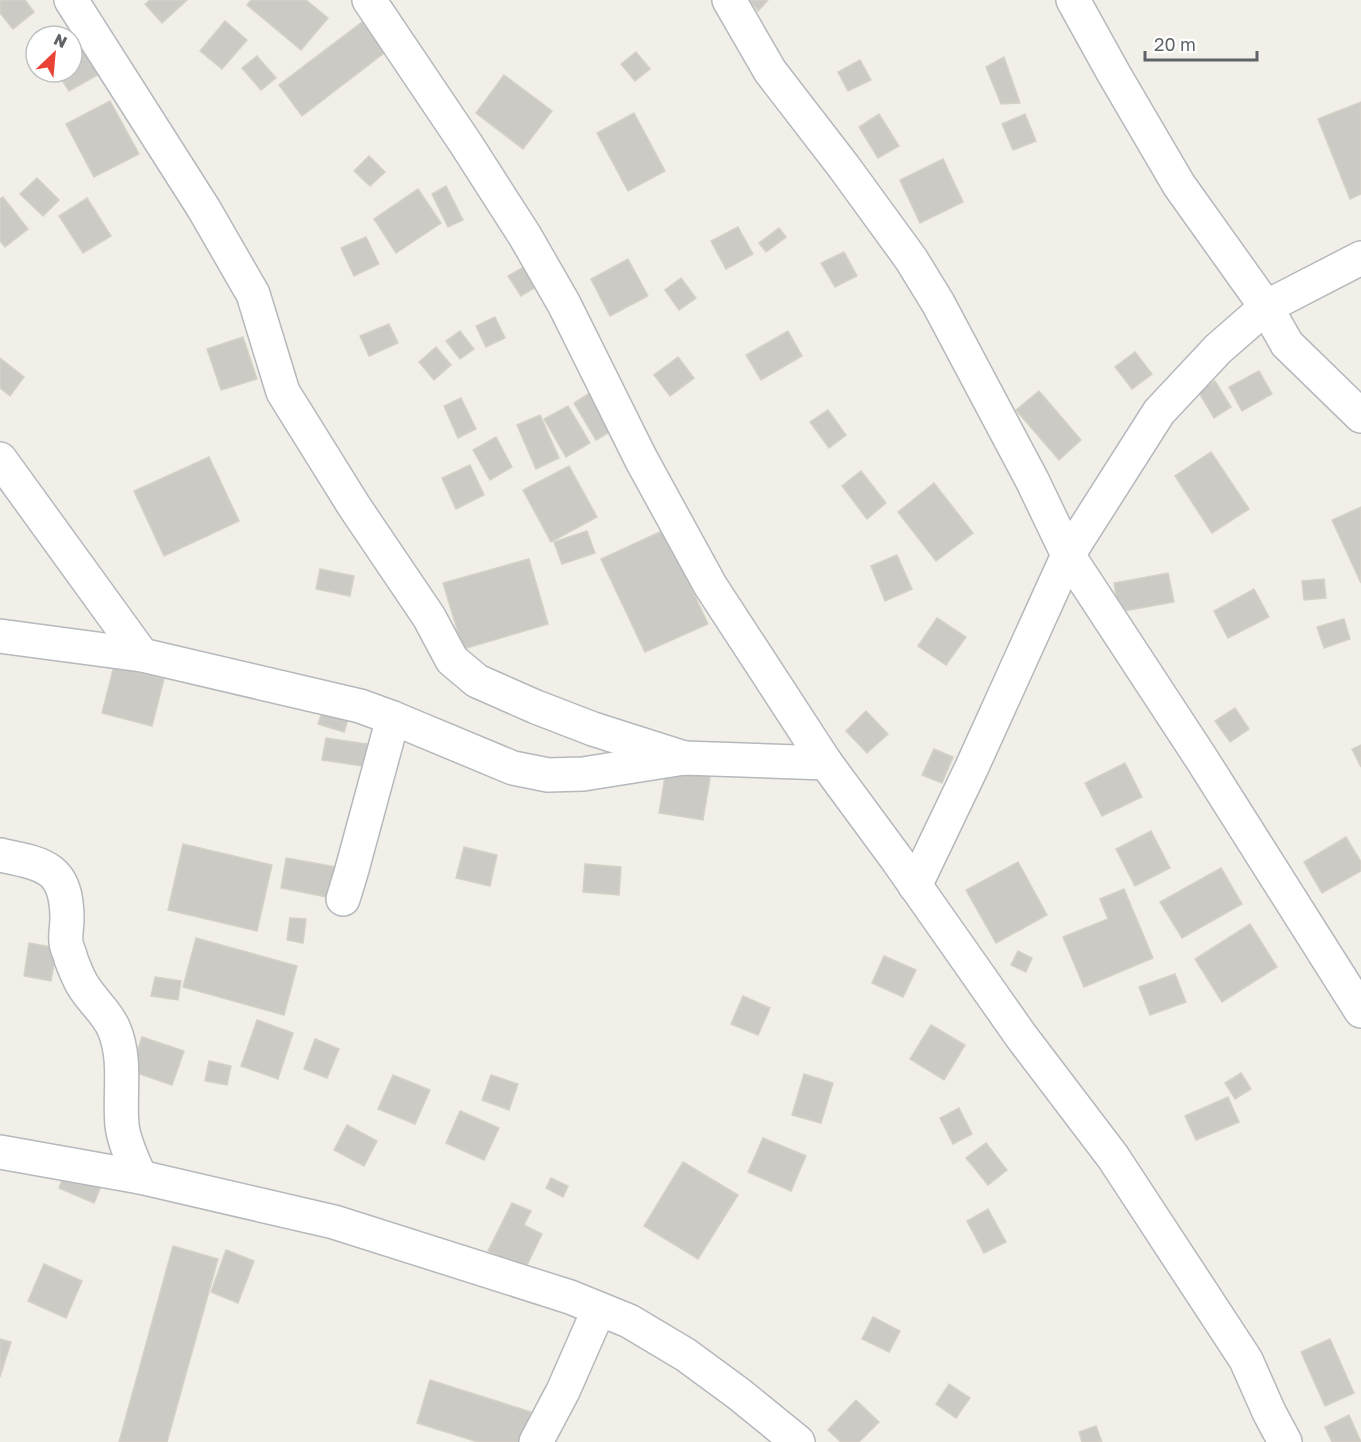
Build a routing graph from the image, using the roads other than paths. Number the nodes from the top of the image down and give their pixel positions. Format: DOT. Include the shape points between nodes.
graph roads {
  1 [pos="71,0"];
  2 [pos="369,0"];
  3 [pos="729,0"];
  4 [pos="1073,0"];
  5 [pos="1361,258"];
  6 [pos="1266,307"];
  7 [pos="1361,416"];
  8 [pos="0,459"];
  9 [pos="1068,555"];
  10 [pos="0,636"];
  11 [pos="142,656"];
  12 [pos="393,718"];
  13 [pos="684,758"];
  14 [pos="826,763"];
  15 [pos="0,855"];
  16 [pos="915,886"];
  17 [pos="343,899"];
  18 [pos="1361,1011"];
  19 [pos="0,1152"];
  20 [pos="140,1177"];
  21 [pos="599,1309"];
  22 [pos="536,1442"];
  23 [pos="798,1442"];
  24 [pos="1285,1442"];
  1 -- 13 [label="street" via="204,209 253,294 283,392 429,617 452,660 477,681 536,707"];
  2 -- 14 [label="street" via="525,236 710,585"];
  3 -- 9 [label="street" via="770,71 911,259 938,303"];
  4 -- 6 [label="street" via="1179,185"];
  5 -- 6 [label="street"];
  6 -- 7 [label="street" via="1287,344"];
  6 -- 9 [label="street" via="1159,412"];
  8 -- 11 [label="street"];
  9 -- 16 [label="street"];
  9 -- 18 [label="street"];
  10 -- 11 [label="street"];
  11 -- 12 [label="street" via="360,706"];
  12 -- 13 [label="street" via="513,768 548,775 583,774"];
  12 -- 17 [label="street"];
  13 -- 14 [label="street"];
  14 -- 16 [label="street"];
  15 -- 20 [label="street" via="44,867 61,882 67,918 66,943 74,966 82,985 114,1029 120,1050 122,1126"];
  16 -- 24 [label="street" via="1113,1157 1246,1360"];
  19 -- 20 [label="street"];
  20 -- 21 [label="street" via="333,1222"];
  21 -- 22 [label="street"];
  21 -- 23 [label="street" via="629,1321 686,1355"];
}
